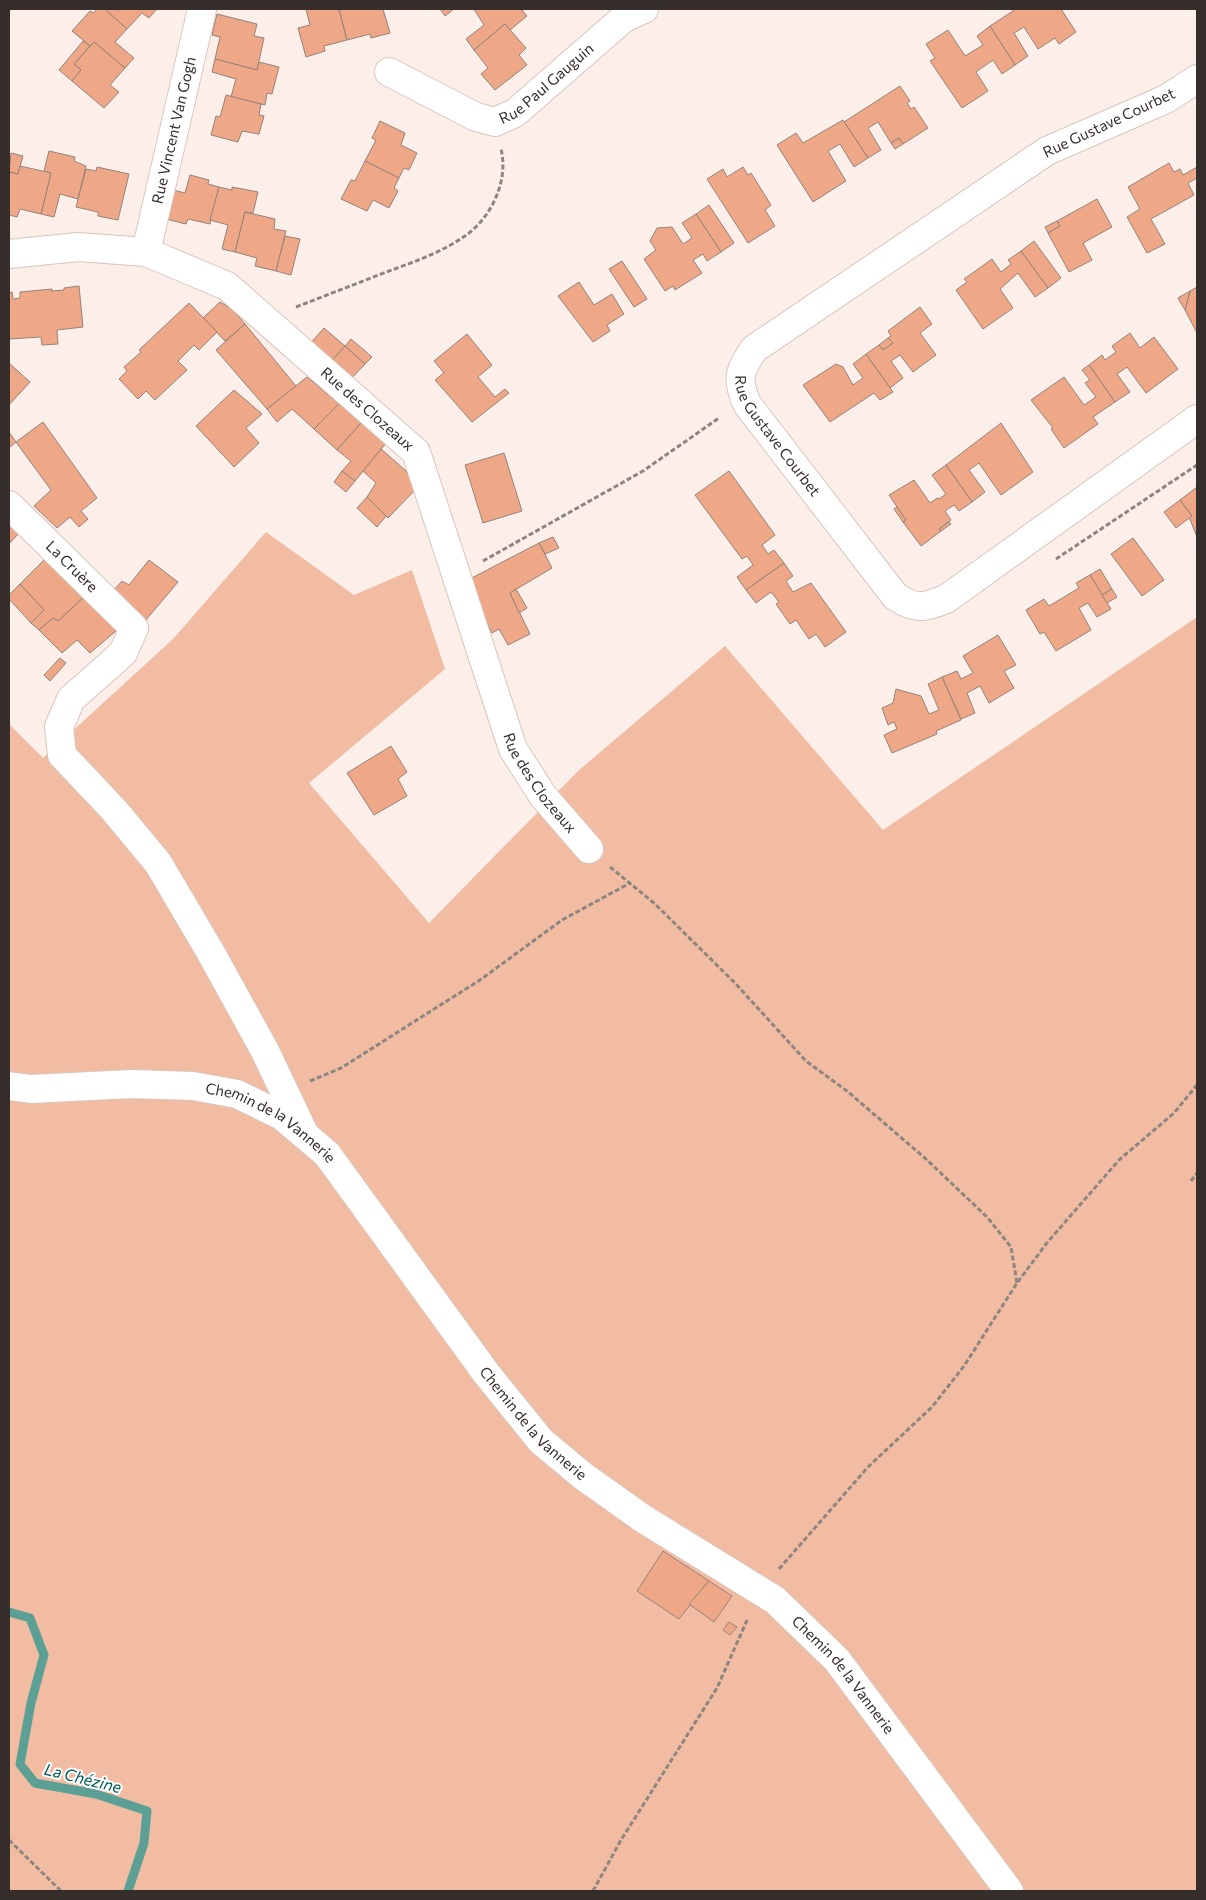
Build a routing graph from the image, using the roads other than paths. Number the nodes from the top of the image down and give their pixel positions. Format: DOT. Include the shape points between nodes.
graph roads {
  1 [pos="202,9"];
  2 [pos="628,12"];
  3 [pos="389,72"];
  4 [pos="1197,79"];
  5 [pos="146,252"];
  6 [pos="9,254"];
  7 [pos="1197,420"];
  8 [pos="9,505"];
  9 [pos="588,849"];
  10 [pos="9,1086"];
  11 [pos="306,1136"];
  12 [pos="1009,1891"];
  1 -- 5 [label="street, Rue Vincent Van Gogh"];
  2 -- 3 [label="street, Rue Paul Gauguin" via="515,113 495,122 476,118"];
  4 -- 7 [label="street, Rue Gustave Courbet" via="1166,99 1047,151 1030,162 754,349 741,369 739,386 747,404 894,596 908,605 926,607 946,599"];
  5 -- 6 [label="street, Rue des Clozeaux" via="78,247"];
  5 -- 9 [label="street, Rue des Clozeaux" via="227,286 416,452 512,749 544,796"];
  8 -- 11 [label="street, La Cruère" via="134,628 123,653 71,700 59,727 62,755 158,863 211,953"];
  10 -- 11 [label="street, Chemin de la Vannerie" via="30,1089 131,1084 193,1086 237,1094 282,1116"];
  11 -- 12 [label="street, Chemin de la Vannerie" via="327,1154 486,1373 541,1441 642,1518 775,1600 837,1660"];
}
